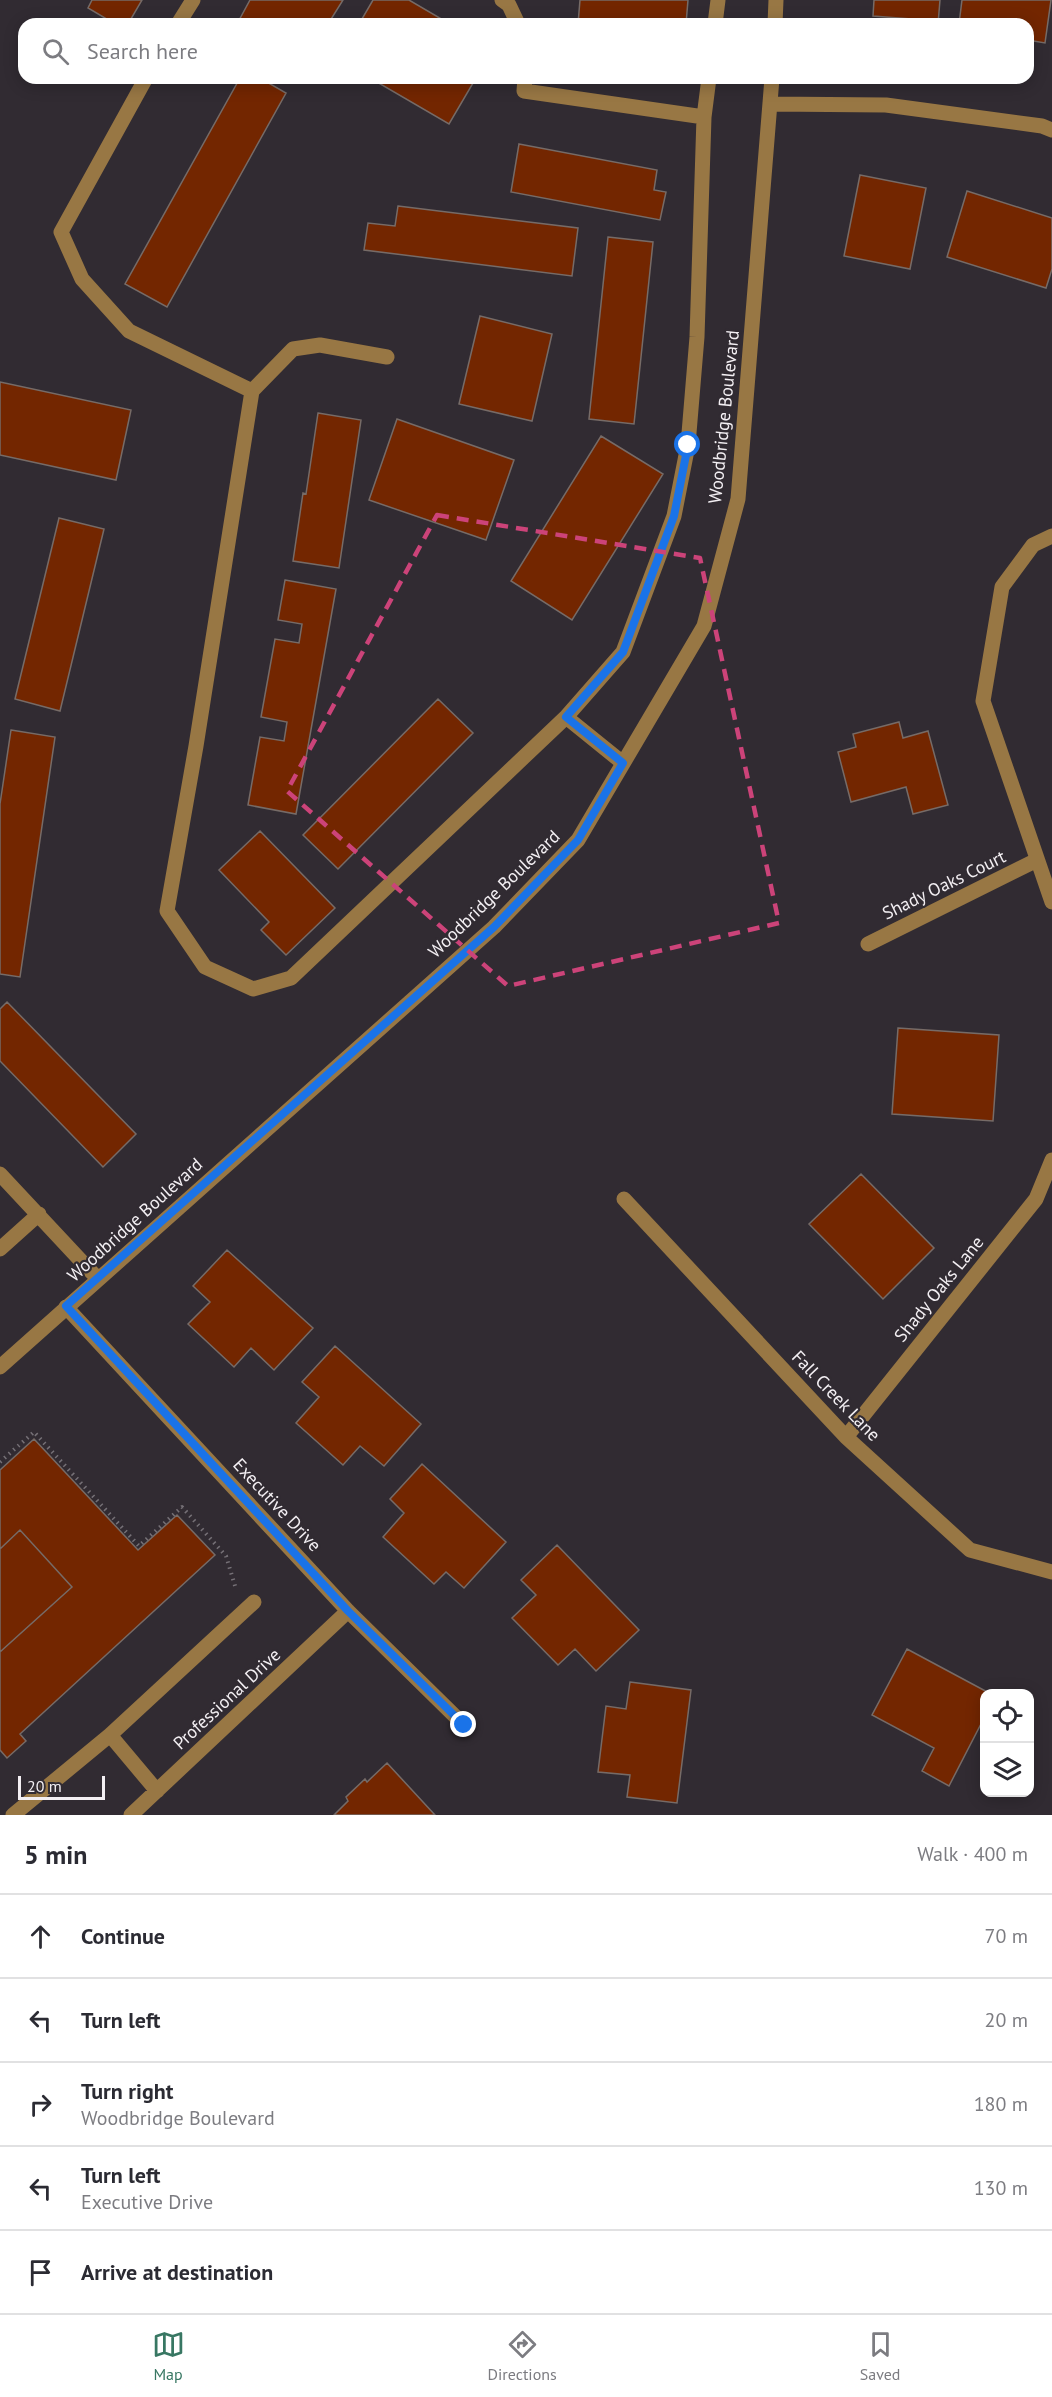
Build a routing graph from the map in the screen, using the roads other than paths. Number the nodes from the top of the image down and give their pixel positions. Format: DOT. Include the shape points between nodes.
graph roads {
  1 [pos="193,0"];
  2 [pos="502,0"];
  3 [pos="718,0"];
  4 [pos="776,0"];
  5 [pos="182,18"];
  6 [pos="515,18"];
  7 [pos="716,18"];
  8 [pos="775,18"];
  9 [pos="143,84"];
  10 [pos="525,84"];
  11 [pos="708,84"];
  12 [pos="772,84"];
  13 [pos="771,104"];
  14 [pos="704,117"];
  15 [pos="1052,130"];
  16 [pos="387,357"];
  17 [pos="252,391"];
  18 [pos="1052,536"];
  19 [pos="566,717"];
  20 [pos="623,763"];
  21 [pos="1037,860"];
  22 [pos="1052,902"];
  23 [pos="868,944"];
  24 [pos="1052,1160"];
  25 [pos="0,1174"];
  26 [pos="624,1199"];
  27 [pos="39,1214"];
  28 [pos="0,1249"];
  29 [pos="98,1278"];
  30 [pos="66,1306"];
  31 [pos="0,1367"];
  32 [pos="846,1437"];
  33 [pos="1052,1572"];
  34 [pos="254,1602"];
  35 [pos="348,1611"];
  36 [pos="464,1725"];
  37 [pos="111,1735"];
  38 [pos="157,1791"];
  39 [pos="13,1815"];
  40 [pos="131,1815"];
  1 -- 5 [label="street"];
  2 -- 6 [label="street"];
  3 -- 7 [label="street"];
  4 -- 8 [label="street"];
  9 -- 17 [label="street" via="61,232 82,279 129,331"];
  10 -- 14 [label="street" via="524,92"];
  11 -- 14 [label="street"];
  12 -- 13 [label="street, Woodbridge Boulevard"];
  13 -- 15 [label="street" via="886,105"];
  13 -- 20 [label="street, Woodbridge Boulevard" via="738,499 704,626"];
  14 -- 19 [label="street" via="697,337 688,445 674,516 623,652"];
  16 -- 17 [label="street" via="320,345 293,349"];
  17 -- 19 [label="street" via="167,911 205,967 253,989 291,978"];
  18 -- 21 [label="street" via="1033,545 1002,587 983,701"];
  19 -- 20 [label="street"];
  20 -- 29 [label="street, Woodbridge Boulevard" via="578,840 494,927"];
  21 -- 22 [label="street"];
  21 -- 23 [label="street, Shady Oaks Court"];
  24 -- 32 [label="street, Shady Oaks Lane" via="1036,1199"];
  25 -- 27 [label="street"];
  26 -- 32 [label="street, Fall Creek Lane"];
  27 -- 28 [label="street"];
  27 -- 29 [label="street"];
  29 -- 30 [label="street, Woodbridge Boulevard"];
  30 -- 31 [label="street, Woodbridge Boulevard"];
  30 -- 35 [label="street, Executive Drive"];
  32 -- 33 [label="street, Fall Creek Lane" via="970,1550"];
  34 -- 37 [label="street"];
  35 -- 36 [label="street, Executive Drive"];
  35 -- 38 [label="street, Professional Drive"];
  37 -- 38 [label="street"];
  37 -- 39 [label="street"];
  38 -- 40 [label="street, Professional Drive"];
}
